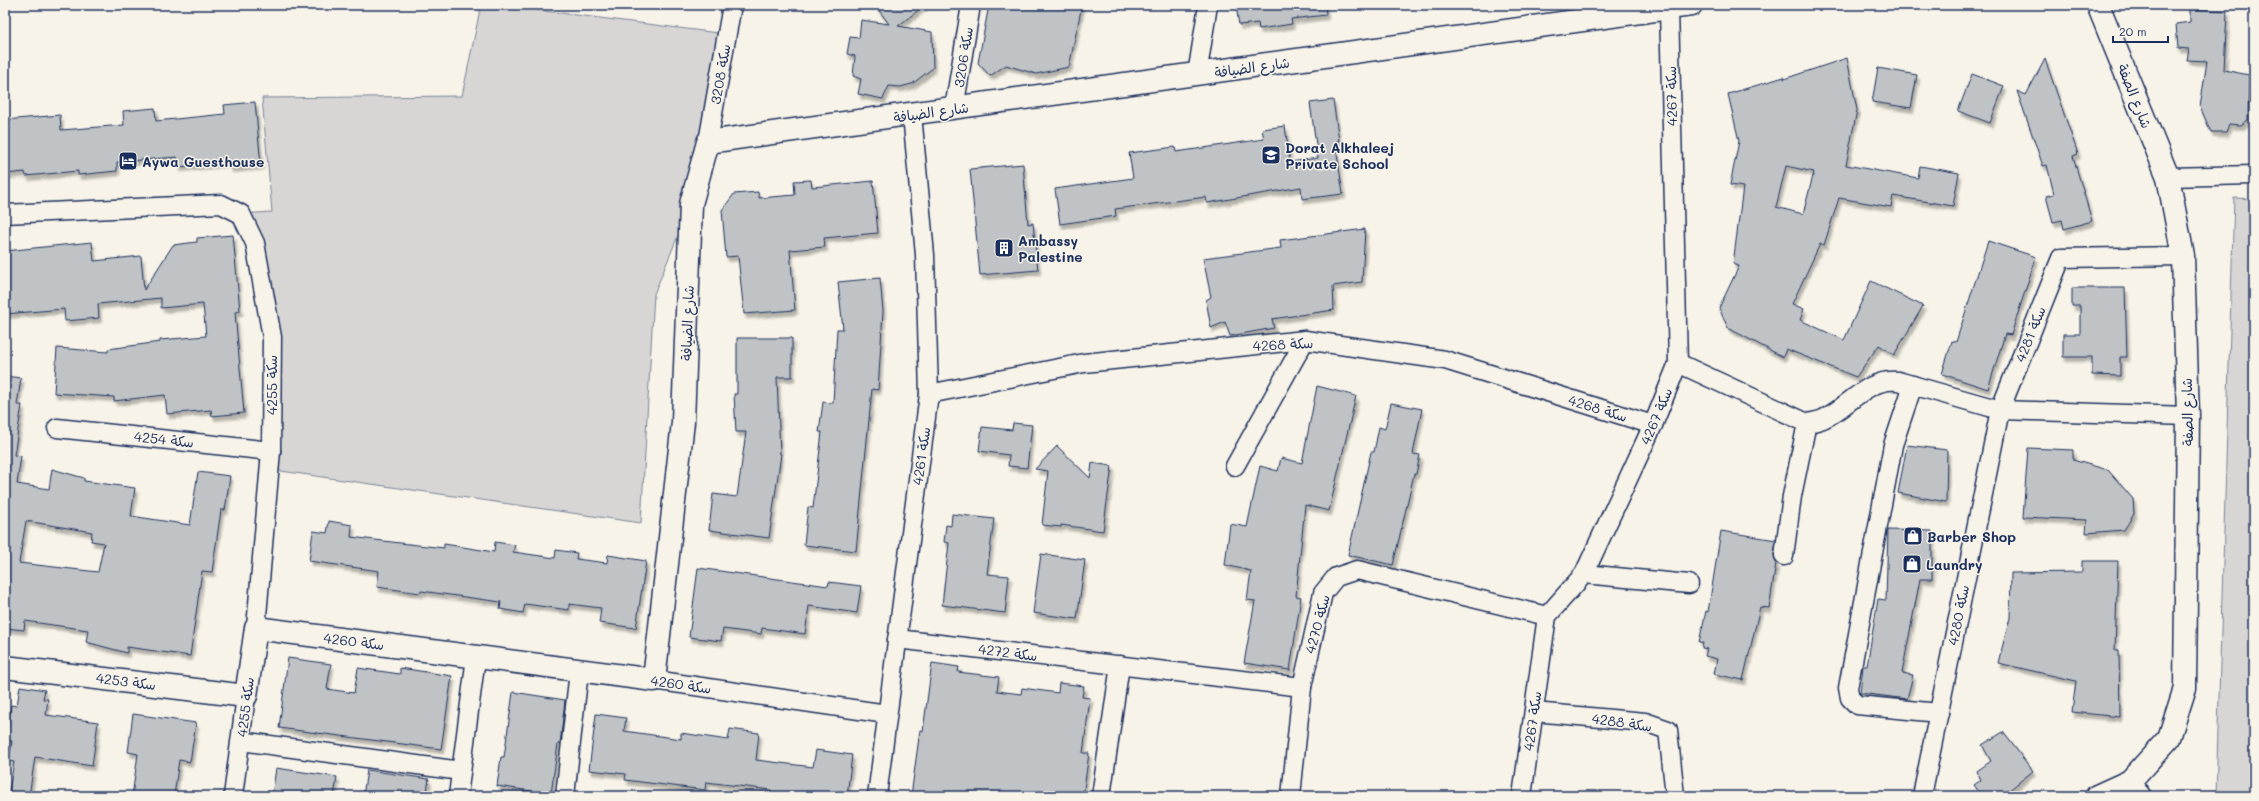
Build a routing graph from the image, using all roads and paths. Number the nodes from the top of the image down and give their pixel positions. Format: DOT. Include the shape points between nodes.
graph roads {
  1 [pos="732,5"];
  2 [pos="971,5"];
  3 [pos="1208,5"];
  4 [pos="1691,5"];
  5 [pos="2098,5"];
  6 [pos="1669,9"];
  7 [pos="1197,75"];
  8 [pos="954,109"];
  9 [pos="912,114"];
  10 [pos="708,142"];
  11 [pos="2254,175"];
  12 [pos="2168,177"];
  13 [pos="5,214"];
  14 [pos="2183,256"];
  15 [pos="1305,340"];
  16 [pos="1678,364"];
  17 [pos="1914,385"];
  18 [pos="929,394"];
  19 [pos="2000,410"];
  20 [pos="2188,416"];
  21 [pos="1807,423"];
  22 [pos="1653,425"];
  23 [pos="57,428"];
  24 [pos="271,451"];
  25 [pos="1235,466"];
  26 [pos="1784,556"];
  27 [pos="1584,574"];
  28 [pos="1690,584"];
  29 [pos="1547,616"];
  30 [pos="256,628"];
  31 [pos="897,639"];
  32 [pos="476,657"];
  33 [pos="1120,665"];
  34 [pos="5,667"];
  35 [pos="579,671"];
  36 [pos="654,680"];
  37 [pos="1302,687"];
  38 [pos="246,696"];
  39 [pos="1534,712"];
  40 [pos="1939,713"];
  41 [pos="887,714"];
  42 [pos="241,741"];
  43 [pos="461,771"];
  44 [pos="2136,789"];
  45 [pos="233,796"];
  46 [pos="458,796"];
  47 [pos="565,796"];
  48 [pos="877,796"];
  49 [pos="1101,796"];
  50 [pos="1291,796"];
  51 [pos="1522,796"];
  52 [pos="1675,796"];
  53 [pos="1922,796"];
  54 [pos="2097,796"];
  1 -- 10 [label="street, سكة 3208"];
  2 -- 8 [label="street, سكة 3206"];
  3 -- 7 [label="street"];
  4 -- 6 [label="street, شارع الضيافة"];
  5 -- 12 [label="street, شارع الصفة"];
  6 -- 7 [label="street, شارع الضيافة"];
  6 -- 16 [label="street, سكة 4267"];
  7 -- 8 [label="street, شارع الضيافة"];
  8 -- 9 [label="street, شارع الضيافة"];
  9 -- 10 [label="street, شارع الضيافة"];
  9 -- 18 [label="street, سكة 4261" via="925,255"];
  10 -- 36 [label="street, شارع الضيافة" via="691,204 682,422"];
  11 -- 12 [label="street"];
  12 -- 14 [label="street, شارع الصفة"];
  13 -- 24 [label="street, سكة 4255" via="221,204 241,214 255,243 272,337"];
  14 -- 19 [label="street, سكة 4281" via="2061,258"];
  14 -- 20 [label="street, شارع الصفة"];
  15 -- 18 [label="street, سكة 4268" via="1084,363"];
  15 -- 22 [label="street, سكة 4268" via="1446,360"];
  15 -- 25 [label="street"];
  16 -- 21 [label="street"];
  16 -- 22 [label="street, سكة 4267"];
  17 -- 19 [label="street"];
  17 -- 21 [label="street" via="1887,379 1874,384 1823,420"];
  17 -- 40 [label="street" via="1893,445 1848,688 1850,698 1857,705"];
  18 -- 31 [label="street, سكة 4261"];
  19 -- 20 [label="street"];
  19 -- 40 [label="street, سكة 4280"];
  20 -- 44 [label="street, شارع الصفة" via="2185,688 2169,738"];
  21 -- 26 [label="street" via="1792,496"];
  22 -- 27 [label="street, سكة 4267"];
  23 -- 24 [label="street, سكة 4254"];
  24 -- 30 [label="street, سكة 4255"];
  27 -- 28 [label="street"];
  27 -- 29 [label="street, سكة 4267"];
  29 -- 37 [label="street, سكة 4270" via="1357,570 1336,576 1323,593"];
  29 -- 39 [label="street, سكة 4267"];
  30 -- 32 [label="street, سكة 4260"];
  30 -- 38 [label="street, سكة 4255"];
  31 -- 33 [label="street, سكة 4272"];
  31 -- 41 [label="street, سكة 4261"];
  32 -- 35 [label="street, سكة 4260"];
  32 -- 43 [label="street"];
  33 -- 37 [label="street, سكة 4272"];
  33 -- 49 [label="street"];
  34 -- 38 [label="street, سكة 4253"];
  35 -- 36 [label="street, سكة 4260"];
  35 -- 47 [label="street"];
  36 -- 41 [label="street, سكة 4260"];
  37 -- 50 [label="street, سكة 4270"];
  38 -- 42 [label="street, سكة 4255"];
  39 -- 51 [label="street, سكة 4267"];
  39 -- 52 [label="street, سكة 4288" via="1645,722 1668,730"];
  40 -- 53 [label="street, سكة 4280"];
  41 -- 48 [label="street, سكة 4261"];
  42 -- 43 [label="street"];
  42 -- 45 [label="street, سكة 4255"];
  43 -- 46 [label="street"];
  44 -- 54 [label="street, شارع الصفة"];
}
